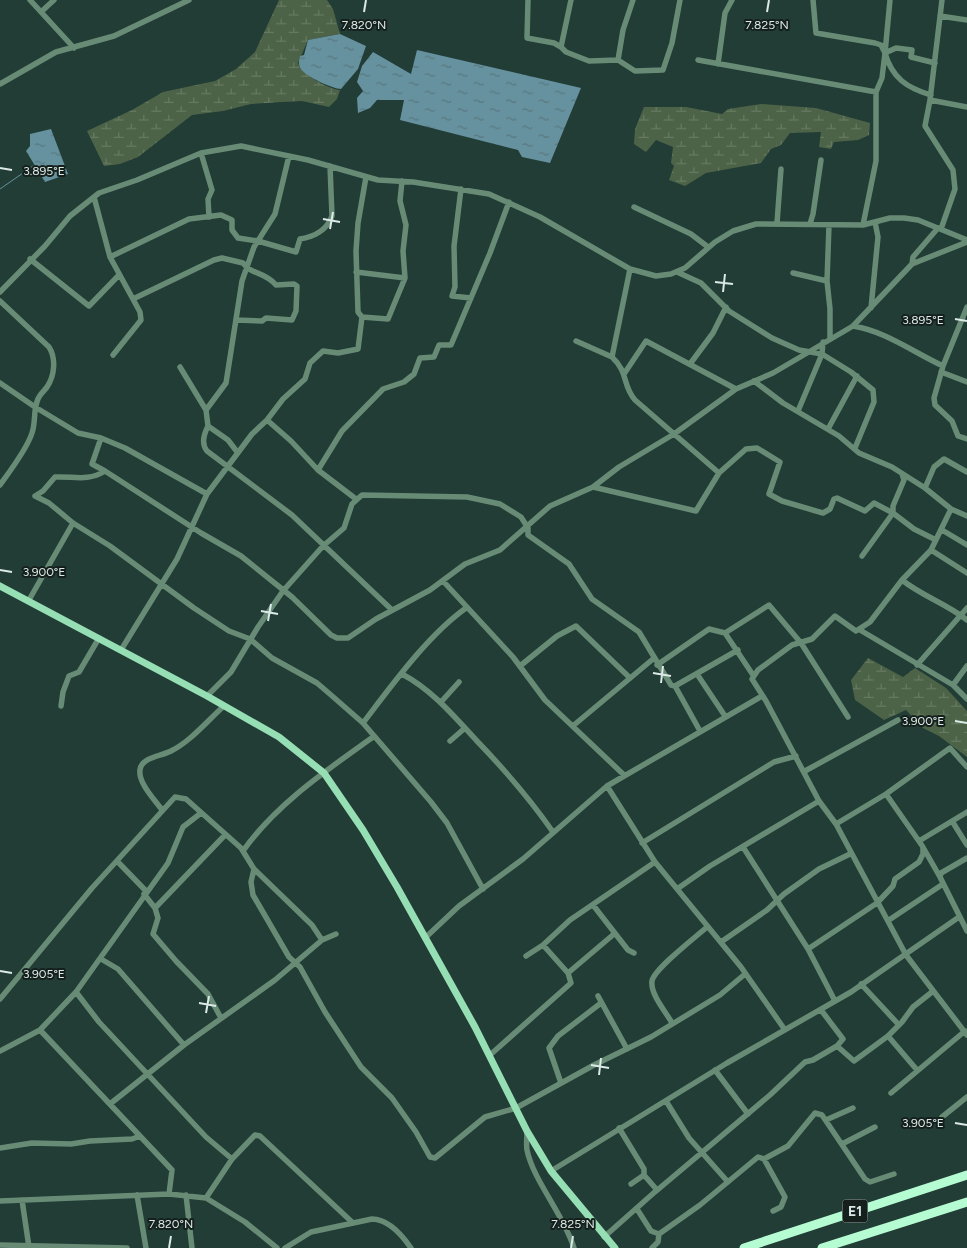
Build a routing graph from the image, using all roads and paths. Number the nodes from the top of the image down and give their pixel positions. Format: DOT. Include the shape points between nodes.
graph roads {
  1 [pos="30,0"];
  2 [pos="54,0"];
  3 [pos="528,0"];
  4 [pos="571,0"];
  5 [pos="633,0"];
  6 [pos="680,0"];
  7 [pos="732,0"];
  8 [pos="813,0"];
  9 [pos="890,0"];
  10 [pos="942,0"];
  11 [pos="186,1"];
  12 [pos="42,12"];
  13 [pos="940,16"];
  14 [pos="967,20"];
  15 [pos="562,47"];
  16 [pos="74,48"];
  17 [pos="886,53"];
  18 [pos="618,60"];
  19 [pos="698,60"];
  20 [pos="935,63"];
  21 [pos="718,64"];
  22 [pos="0,84"];
  23 [pos="876,92"];
  24 [pos="930,97"];
  25 [pos="967,107"];
  26 [pos="201,153"];
  27 [pos="289,156"];
  28 [pos="821,160"];
  29 [pos="330,166"];
  30 [pos="781,169"];
  31 [pos="366,177"];
  32 [pos="402,182"];
  33 [pos="461,189"];
  34 [pos="94,196"];
  35 [pos="509,202"];
  36 [pos="634,207"];
  37 [pos="209,217"];
  38 [pos="777,222"];
  39 [pos="875,222"];
  40 [pos="810,224"];
  41 [pos="829,225"];
  42 [pos="863,225"];
  43 [pos="940,229"];
  44 [pos="258,241"];
  45 [pos="967,241"];
  46 [pos="708,247"];
  47 [pos="110,257"];
  48 [pos="30,260"];
  49 [pos="692,263"];
  50 [pos="912,264"];
  51 [pos="247,269"];
  52 [pos="630,269"];
  53 [pos="356,272"];
  54 [pos="677,272"];
  55 [pos="793,273"];
  56 [pos="119,275"];
  57 [pos="692,277"];
  58 [pos="405,278"];
  59 [pos="827,281"];
  60 [pos="0,292"];
  61 [pos="471,298"];
  62 [pos="133,299"];
  63 [pos="0,301"];
  64 [pos="726,307"];
  65 [pos="967,307"];
  66 [pos="871,308"];
  67 [pos="966,315"];
  68 [pos="362,317"];
  69 [pos="236,320"];
  70 [pos="853,326"];
  71 [pos="830,338"];
  72 [pos="576,341"];
  73 [pos="823,342"];
  74 [pos="809,351"];
  75 [pos="822,354"];
  76 [pos="114,355"];
  77 [pos="612,357"];
  78 [pos="690,364"];
  79 [pos="180,367"];
  80 [pos="942,369"];
  81 [pos="624,374"];
  82 [pos="857,376"];
  83 [pos="754,381"];
  84 [pos="967,382"];
  85 [pos="0,383"];
  86 [pos="736,390"];
  87 [pos="35,408"];
  88 [pos="206,410"];
  89 [pos="798,411"];
  90 [pos="267,420"];
  91 [pos="208,426"];
  92 [pos="828,429"];
  93 [pos="674,434"];
  94 [pos="101,438"];
  95 [pos="967,439"];
  96 [pos="855,448"];
  97 [pos="238,453"];
  98 [pos="230,466"];
  99 [pos="318,470"];
  100 [pos="105,472"];
  101 [pos="967,472"];
  102 [pos="719,473"];
  103 [pos="902,474"];
  104 [pos="0,485"];
  105 [pos="593,487"];
  106 [pos="925,488"];
  107 [pos="207,494"];
  108 [pos="356,499"];
  109 [pos="951,509"];
  110 [pos="893,513"];
  111 [pos="967,516"];
  112 [pos="73,522"];
  113 [pos="192,526"];
  114 [pos="528,528"];
  115 [pos="942,530"];
  116 [pos="936,540"];
  117 [pos="967,545"];
  118 [pos="323,546"];
  119 [pos="931,550"];
  120 [pos="862,556"];
  121 [pos="967,573"];
  122 [pos="902,580"];
  123 [pos="443,581"];
  124 [pos="162,584"];
  125 [pos="0,586"];
  126 [pos="284,591"];
  127 [pos="29,600"];
  128 [pos="466,608"];
  129 [pos="967,608"];
  130 [pos="392,610"];
  131 [pos="961,616"];
  132 [pos="967,620"];
  133 [pos="860,630"];
  134 [pos="725,633"];
  135 [pos="99,638"];
  136 [pos="250,639"];
  137 [pos="801,643"];
  138 [pos="122,650"];
  139 [pos="738,650"];
  140 [pos="653,659"];
  141 [pos="657,665"];
  142 [pos="917,665"];
  143 [pos="520,666"];
  144 [pos="967,666"];
  145 [pos="402,674"];
  146 [pos="697,674"];
  147 [pos="753,675"];
  148 [pos="628,677"];
  149 [pos="459,682"];
  150 [pos="953,685"];
  151 [pos="675,686"];
  152 [pos="207,696"];
  153 [pos="762,696"];
  154 [pos="967,699"];
  155 [pos="441,702"];
  156 [pos="60,706"];
  157 [pos="224,706"];
  158 [pos="725,716"];
  159 [pos="848,717"];
  160 [pos="898,720"];
  161 [pos="363,723"];
  162 [pos="574,726"];
  163 [pos="465,728"];
  164 [pos="700,731"];
  165 [pos="373,737"];
  166 [pos="450,741"];
  167 [pos="796,756"];
  168 [pos="967,767"];
  169 [pos="805,771"];
  170 [pos="324,773"];
  171 [pos="624,775"];
  172 [pos="608,786"];
  173 [pos="886,794"];
  174 [pos="819,800"];
  175 [pos="162,810"];
  176 [pos="967,812"];
  177 [pos="202,813"];
  178 [pos="952,821"];
  179 [pos="836,824"];
  180 [pos="553,832"];
  181 [pos="225,835"];
  182 [pos="642,843"];
  183 [pos="921,844"];
  184 [pos="967,845"];
  185 [pos="743,847"];
  186 [pos="242,851"];
  187 [pos="850,854"];
  188 [pos="967,858"];
  189 [pos="117,861"];
  190 [pos="655,862"];
  191 [pos="254,869"];
  192 [pos="940,877"];
  193 [pos="943,884"];
  194 [pos="483,889"];
  195 [pos="677,889"];
  196 [pos="145,892"];
  197 [pos="777,901"];
  198 [pos="878,903"];
  199 [pos="593,905"];
  200 [pos="155,908"];
  201 [pos="959,917"];
  202 [pos="889,920"];
  203 [pos="707,927"];
  204 [pos="967,931"];
  205 [pos="336,934"];
  206 [pos="614,934"];
  207 [pos="425,938"];
  208 [pos="322,940"];
  209 [pos="721,942"];
  210 [pos="542,945"];
  211 [pos="808,949"];
  212 [pos="634,953"];
  213 [pos="906,955"];
  214 [pos="526,956"];
  215 [pos="101,959"];
  216 [pos="293,963"];
  217 [pos="568,973"];
  218 [pos="745,974"];
  219 [pos="861,984"];
  220 [pos="76,992"];
  221 [pos="932,992"];
  222 [pos="598,996"];
  223 [pos="0,999"];
  224 [pos="835,1001"];
  225 [pos="602,1003"];
  226 [pos="821,1010"];
  227 [pos="221,1018"];
  228 [pos="672,1023"];
  229 [pos="899,1024"];
  230 [pos="40,1030"];
  231 [pos="785,1030"];
  232 [pos="966,1032"];
  233 [pos="888,1036"];
  234 [pos="184,1045"];
  235 [pos="837,1046"];
  236 [pos="628,1049"];
  237 [pos="0,1051"];
  238 [pos="490,1056"];
  239 [pos="715,1070"];
  240 [pos="917,1070"];
  241 [pos="148,1073"];
  242 [pos="561,1083"];
  243 [pos="891,1092"];
  244 [pos="967,1097"];
  245 [pos="666,1101"];
  246 [pos="110,1104"];
  247 [pos="516,1108"];
  248 [pos="853,1108"];
  249 [pos="748,1114"];
  250 [pos="942,1117"];
  251 [pos="826,1120"];
  252 [pos="875,1127"];
  253 [pos="619,1128"];
  254 [pos="527,1131"];
  255 [pos="140,1136"];
  256 [pos="842,1144"];
  257 [pos="0,1148"];
  258 [pos="701,1152"];
  259 [pos="232,1159"];
  260 [pos="764,1159"];
  261 [pos="551,1171"];
  262 [pos="894,1174"];
  263 [pos="967,1174"];
  264 [pos="644,1175"];
  265 [pos="728,1182"];
  266 [pos="631,1184"];
  267 [pos="655,1192"];
  268 [pos="169,1194"];
  269 [pos="137,1195"];
  270 [pos="186,1195"];
  271 [pos="206,1198"];
  272 [pos="22,1200"];
  273 [pos="0,1201"];
  274 [pos="967,1202"];
  275 [pos="636,1209"];
  276 [pos="773,1211"];
  277 [pos="353,1223"];
  278 [pos="659,1234"];
  279 [pos="604,1237"];
  280 [pos="0,1245"];
  281 [pos="29,1247"];
  282 [pos="127,1248"];
  283 [pos="146,1248"];
  284 [pos="192,1248"];
  285 [pos="277,1248"];
  286 [pos="285,1248"];
  287 [pos="411,1248"];
  288 [pos="574,1248"];
  289 [pos="615,1248"];
  290 [pos="652,1248"];
  291 [pos="744,1248"];
  292 [pos="822,1248"];
  1 -- 12 [label="street"];
  2 -- 12 [label="street"];
  3 -- 15 [label="street" via="527,38"];
  4 -- 15 [label="street"];
  5 -- 18 [label="street"];
  6 -- 18 [label="street" via="663,70 635,71"];
  7 -- 21 [label="street" via="725,13"];
  8 -- 17 [label="street" via="816,33 875,43 881,45"];
  9 -- 17 [label="street"];
  10 -- 13 [label="street"];
  11 -- 16 [label="street" via="114,36"];
  12 -- 16 [label="street"];
  13 -- 14 [label="street"];
  13 -- 20 [label="street"];
  15 -- 18 [label="street" via="566,52 589,61"];
  16 -- 22 [label="street" via="56,52"];
  17 -- 20 [label="street" via="896,48 912,50 911,57"];
  17 -- 23 [label="street"];
  17 -- 24 [label="street" via="891,71 904,85"];
  19 -- 21 [label="street"];
  20 -- 24 [label="street"];
  21 -- 23 [label="street"];
  23 -- 42 [label="street" via="876,161"];
  24 -- 25 [label="street"];
  24 -- 43 [label="street" via="925,126 953,170 955,189"];
  26 -- 27 [label="street" via="241,146"];
  26 -- 34 [label="street"];
  26 -- 37 [label="street" via="212,190 208,199"];
  27 -- 29 [label="street"];
  27 -- 44 [label="street" via="275,214"];
  28 -- 40 [label="street"];
  29 -- 31 [label="street"];
  29 -- 44 [label="street" via="333,212 330,223 312,238 300,239 296,252"];
  30 -- 38 [label="street"];
  31 -- 32 [label="street"];
  31 -- 53 [label="street" via="358,223"];
  32 -- 33 [label="street"];
  32 -- 58 [label="street" via="400,201 406,225 403,251"];
  33 -- 35 [label="street"];
  33 -- 61 [label="street" via="452,296"];
  34 -- 47 [label="street"];
  34 -- 48 [label="street" via="70,216"];
  35 -- 52 [label="street"];
  35 -- 61 [label="street"];
  36 -- 46 [label="street" via="691,234"];
  37 -- 44 [label="street" via="221,215 232,220 232,230 238,238"];
  37 -- 47 [label="street" via="189,219"];
  38 -- 40 [label="street"];
  38 -- 46 [label="street" via="744,226"];
  39 -- 42 [label="street"];
  39 -- 43 [label="street" via="904,218"];
  39 -- 66 [label="street" via="878,237"];
  40 -- 41 [label="street"];
  41 -- 42 [label="street"];
  41 -- 59 [label="street"];
  43 -- 45 [label="street"];
  43 -- 50 [label="street" via="914,257"];
  44 -- 51 [label="street"];
  45 -- 50 [label="street"];
  46 -- 49 [label="street"];
  47 -- 56 [label="street"];
  48 -- 56 [label="street" via="89,306"];
  48 -- 60 [label="street"];
  49 -- 54 [label="street"];
  49 -- 57 [label="street"];
  50 -- 66 [label="street"];
  51 -- 62 [label="street" via="244,263 222,258 214,260"];
  51 -- 69 [label="street"];
  51 -- 69 [label="street" via="268,276 276,285 297,286 295,316 292,320"];
  52 -- 54 [label="street" via="656,276"];
  52 -- 77 [label="street"];
  53 -- 58 [label="street"];
  53 -- 68 [label="street" via="358,312"];
  54 -- 57 [label="street"];
  55 -- 59 [label="street"];
  56 -- 62 [label="street"];
  57 -- 64 [label="street"];
  58 -- 68 [label="street" via="388,319"];
  59 -- 71 [label="street"];
  61 -- 99 [label="street" via="451,345 439,345 434,357 420,358 414,374 404,382 383,390 342,431"];
  62 -- 76 [label="street" via="141,320"];
  63 -- 87 [label="street" via="54,355 54,369 48,386 39,396"];
  64 -- 74 [label="street" via="772,338"];
  64 -- 78 [label="street"];
  65 -- 67 [label="street"];
  66 -- 70 [label="street"];
  67 -- 80 [label="street"];
  68 -- 90 [label="street" via="358,349 338,353 323,351 310,363 305,379 283,399"];
  69 -- 88 [label="street" via="226,383"];
  70 -- 71 [label="street"];
  70 -- 80 [label="street" via="868,328 890,338"];
  71 -- 73 [label="street"];
  72 -- 77 [label="street"];
  73 -- 74 [label="street"];
  73 -- 75 [label="street"];
  74 -- 75 [label="street"];
  74 -- 83 [label="street"];
  75 -- 82 [label="street"];
  75 -- 89 [label="street"];
  77 -- 81 [label="street"];
  78 -- 81 [label="street" via="646,342"];
  78 -- 86 [label="street"];
  79 -- 88 [label="street"];
  80 -- 84 [label="street"];
  80 -- 95 [label="street" via="935,405 952,421 958,436"];
  81 -- 93 [label="street" via="630,394"];
  82 -- 92 [label="street"];
  82 -- 96 [label="street" via="873,390 875,398"];
  83 -- 86 [label="street"];
  83 -- 89 [label="street"];
  85 -- 87 [label="street"];
  86 -- 93 [label="street"];
  87 -- 94 [label="street" via="83,435"];
  87 -- 104 [label="street" via="31,437"];
  88 -- 91 [label="street"];
  89 -- 92 [label="street"];
  90 -- 97 [label="street"];
  90 -- 99 [label="street"];
  91 -- 97 [label="street" via="228,440"];
  91 -- 98 [label="street" via="204,434 205,448"];
  92 -- 96 [label="street"];
  93 -- 102 [label="street"];
  93 -- 105 [label="street" via="619,467"];
  94 -- 100 [label="street" via="92,464"];
  94 -- 107 [label="street"];
  96 -- 103 [label="street"];
  97 -- 98 [label="street"];
  98 -- 107 [label="street"];
  98 -- 118 [label="street" via="292,515"];
  99 -- 108 [label="street"];
  100 -- 112 [label="street" via="94,478 56,477 35,496 49,502"];
  100 -- 113 [label="street"];
  101 -- 106 [label="street" via="944,459 934,467"];
  102 -- 105 [label="street" via="696,511"];
  102 -- 110 [label="street" via="746,449 757,448 780,462 769,494 782,501 823,513 838,498 864,511 874,504"];
  103 -- 106 [label="street"];
  103 -- 110 [label="street" via="904,480"];
  105 -- 114 [label="street" via="550,506"];
  106 -- 109 [label="street"];
  107 -- 113 [label="street"];
  108 -- 114 [label="street" via="362,495 478,498 511,510"];
  108 -- 118 [label="street" via="344,528"];
  109 -- 111 [label="street"];
  109 -- 115 [label="street"];
  110 -- 116 [label="street"];
  110 -- 120 [label="street"];
  112 -- 124 [label="street"];
  112 -- 127 [label="street"];
  113 -- 124 [label="street"];
  113 -- 126 [label="street" via="241,556"];
  114 -- 123 [label="street" via="500,550 466,564"];
  114 -- 140 [label="street" via="528,535 569,564 590,597 633,626"];
  115 -- 116 [label="street"];
  115 -- 117 [label="street"];
  116 -- 119 [label="street"];
  118 -- 126 [label="street"];
  118 -- 130 [label="street"];
  119 -- 121 [label="street"];
  119 -- 122 [label="street"];
  122 -- 131 [label="street"];
  122 -- 133 [label="street" via="870,622"];
  123 -- 128 [label="street"];
  123 -- 130 [label="street" via="413,601"];
  124 -- 136 [label="street" via="221,626"];
  124 -- 138 [label="street"];
  125 -- 127 [label="main road"];
  126 -- 130 [label="street" via="337,638 348,638"];
  126 -- 136 [label="street"];
  127 -- 135 [label="main road"];
  128 -- 143 [label="street"];
  128 -- 145 [label="street" via="449,620"];
  129 -- 131 [label="street"];
  131 -- 132 [label="street"];
  131 -- 142 [label="street"];
  133 -- 137 [label="street" via="852,630 835,616 812,639"];
  133 -- 142 [label="street"];
  134 -- 137 [label="street" via="769,605"];
  134 -- 139 [label="street"];
  134 -- 141 [label="street" via="710,629"];
  135 -- 138 [label="main road"];
  135 -- 156 [label="street" via="79,672 69,676"];
  136 -- 152 [label="street" via="231,672"];
  136 -- 161 [label="street" via="272,658 316,683"];
  137 -- 147 [label="street" via="792,645"];
  137 -- 159 [label="street"];
  138 -- 152 [label="main road"];
  139 -- 146 [label="street"];
  139 -- 147 [label="street"];
  140 -- 141 [label="street"];
  140 -- 148 [label="street"];
  141 -- 151 [label="street"];
  142 -- 150 [label="street"];
  143 -- 148 [label="street" via="556,636 576,626"];
  143 -- 162 [label="street" via="545,700"];
  144 -- 150 [label="street"];
  145 -- 155 [label="street"];
  145 -- 161 [label="street"];
  146 -- 151 [label="street"];
  146 -- 158 [label="street"];
  147 -- 153 [label="street" via="754,684"];
  148 -- 162 [label="street"];
  149 -- 155 [label="street"];
  150 -- 154 [label="street"];
  151 -- 164 [label="street"];
  152 -- 157 [label="main road"];
  153 -- 158 [label="street"];
  153 -- 167 [label="street"];
  155 -- 163 [label="street"];
  157 -- 170 [label="main road" via="279,737"];
  157 -- 175 [label="street" via="186,742 141,766 140,776"];
  158 -- 164 [label="street"];
  160 -- 169 [label="street"];
  161 -- 165 [label="street"];
  162 -- 171 [label="street"];
  163 -- 166 [label="street"];
  163 -- 180 [label="street" via="504,769"];
  164 -- 171 [label="street"];
  165 -- 170 [label="street"];
  165 -- 194 [label="street" via="447,823"];
  167 -- 169 [label="street"];
  167 -- 182 [label="street" via="774,762"];
  168 -- 173 [label="street" via="950,748"];
  169 -- 174 [label="street"];
  170 -- 186 [label="street" via="297,794"];
  170 -- 207 [label="main road" via="363,830"];
  171 -- 172 [label="street"];
  172 -- 180 [label="street"];
  172 -- 182 [label="street"];
  173 -- 179 [label="street"];
  173 -- 183 [label="street"];
  174 -- 179 [label="street"];
  174 -- 185 [label="street"];
  175 -- 177 [label="street" via="172,799 180,797"];
  175 -- 189 [label="street"];
  176 -- 178 [label="street"];
  177 -- 181 [label="street"];
  177 -- 196 [label="street" via="183,827 168,863"];
  178 -- 183 [label="street"];
  178 -- 184 [label="street"];
  179 -- 187 [label="street"];
  180 -- 194 [label="street"];
  181 -- 186 [label="street"];
  181 -- 200 [label="street"];
  182 -- 190 [label="street"];
  183 -- 192 [label="street"];
  183 -- 198 [label="street" via="923,854 919,862 895,879"];
  185 -- 195 [label="street"];
  185 -- 197 [label="street"];
  186 -- 191 [label="street"];
  187 -- 197 [label="street" via="819,869"];
  187 -- 198 [label="street"];
  188 -- 192 [label="street" via="948,868"];
  189 -- 196 [label="street"];
  189 -- 223 [label="street"];
  190 -- 195 [label="street"];
  190 -- 199 [label="street"];
  191 -- 208 [label="street" via="312,925"];
  191 -- 216 [label="street" via="251,882 254,895"];
  192 -- 193 [label="street"];
  193 -- 201 [label="street"];
  193 -- 202 [label="street"];
  194 -- 207 [label="street" via="459,906"];
  195 -- 203 [label="street"];
  196 -- 200 [label="street"];
  196 -- 215 [label="street"];
  197 -- 209 [label="street"];
  197 -- 211 [label="street"];
  198 -- 202 [label="street"];
  198 -- 211 [label="street"];
  199 -- 206 [label="street"];
  199 -- 210 [label="street"];
  200 -- 227 [label="street" via="158,918 154,936 208,994"];
  201 -- 204 [label="street"];
  201 -- 213 [label="street"];
  202 -- 213 [label="street"];
  203 -- 209 [label="street"];
  203 -- 228 [label="street" via="658,971 652,981"];
  205 -- 208 [label="street"];
  206 -- 212 [label="street"];
  206 -- 217 [label="street"];
  207 -- 238 [label="main road"];
  208 -- 216 [label="street"];
  209 -- 218 [label="street"];
  210 -- 214 [label="street"];
  210 -- 217 [label="street"];
  211 -- 224 [label="street"];
  213 -- 219 [label="street"];
  213 -- 221 [label="street"];
  215 -- 220 [label="street"];
  215 -- 234 [label="street" via="118,969"];
  216 -- 227 [label="street" via="275,980"];
  216 -- 247 [label="street" via="300,967 361,1066 392,1098 430,1157 441,1156 485,1117"];
  217 -- 238 [label="street" via="571,984"];
  218 -- 228 [label="street" via="713,1000"];
  218 -- 231 [label="street"];
  219 -- 224 [label="street"];
  219 -- 229 [label="street"];
  220 -- 230 [label="street"];
  220 -- 241 [label="street" via="99,1022"];
  221 -- 229 [label="street"];
  221 -- 232 [label="street"];
  222 -- 225 [label="street"];
  224 -- 226 [label="street"];
  225 -- 236 [label="street"];
  225 -- 242 [label="street" via="558,1036 548,1048"];
  226 -- 231 [label="street"];
  226 -- 235 [label="street" via="843,1039"];
  227 -- 234 [label="street"];
  228 -- 236 [label="street"];
  229 -- 233 [label="street"];
  230 -- 237 [label="street"];
  230 -- 246 [label="street"];
  231 -- 239 [label="street"];
  232 -- 240 [label="street"];
  233 -- 235 [label="street" via="854,1061"];
  233 -- 240 [label="street"];
  234 -- 241 [label="street"];
  235 -- 249 [label="street" via="805,1062"];
  236 -- 242 [label="street"];
  238 -- 247 [label="main road"];
  239 -- 245 [label="street"];
  239 -- 249 [label="street"];
  240 -- 243 [label="street"];
  241 -- 246 [label="street"];
  241 -- 259 [label="street" via="206,1137"];
  242 -- 247 [label="street"];
  244 -- 250 [label="street"];
  245 -- 253 [label="street"];
  245 -- 258 [label="street"];
  246 -- 255 [label="street"];
  247 -- 254 [label="main road"];
  248 -- 251 [label="street"];
  249 -- 258 [label="street"];
  251 -- 256 [label="street"];
  251 -- 260 [label="street" via="822,1114 816,1113 788,1146"];
  252 -- 256 [label="street"];
  253 -- 261 [label="street"];
  253 -- 264 [label="street" via="644,1169"];
  254 -- 261 [label="main road"];
  254 -- 288 [label="street" via="527,1150 533,1166 565,1224"];
  255 -- 257 [label="street"];
  255 -- 268 [label="street" via="172,1170"];
  256 -- 262 [label="street" via="870,1182"];
  258 -- 265 [label="street"];
  258 -- 267 [label="street"];
  259 -- 271 [label="street"];
  259 -- 277 [label="street" via="252,1136 260,1136"];
  260 -- 265 [label="street" via="758,1157"];
  260 -- 276 [label="street" via="785,1197 780,1208"];
  261 -- 279 [label="main road"];
  263 -- 291 [label="highway, E1"];
  264 -- 266 [label="street"];
  264 -- 267 [label="street" via="657,1190"];
  265 -- 278 [label="street"];
  267 -- 275 [label="street"];
  268 -- 269 [label="street"];
  268 -- 270 [label="street"];
  269 -- 272 [label="street"];
  269 -- 283 [label="street"];
  270 -- 271 [label="street"];
  270 -- 284 [label="street"];
  271 -- 285 [label="street" via="245,1222"];
  272 -- 273 [label="street"];
  272 -- 281 [label="street"];
  274 -- 292 [label="highway, E1"];
  275 -- 278 [label="street" via="651,1230"];
  275 -- 279 [label="street"];
  277 -- 286 [label="street" via="311,1232"];
  277 -- 287 [label="street" via="381,1219"];
  278 -- 290 [label="street" via="658,1242"];
  279 -- 289 [label="main road"];
  280 -- 281 [label="street"];
  281 -- 282 [label="street"];
}
